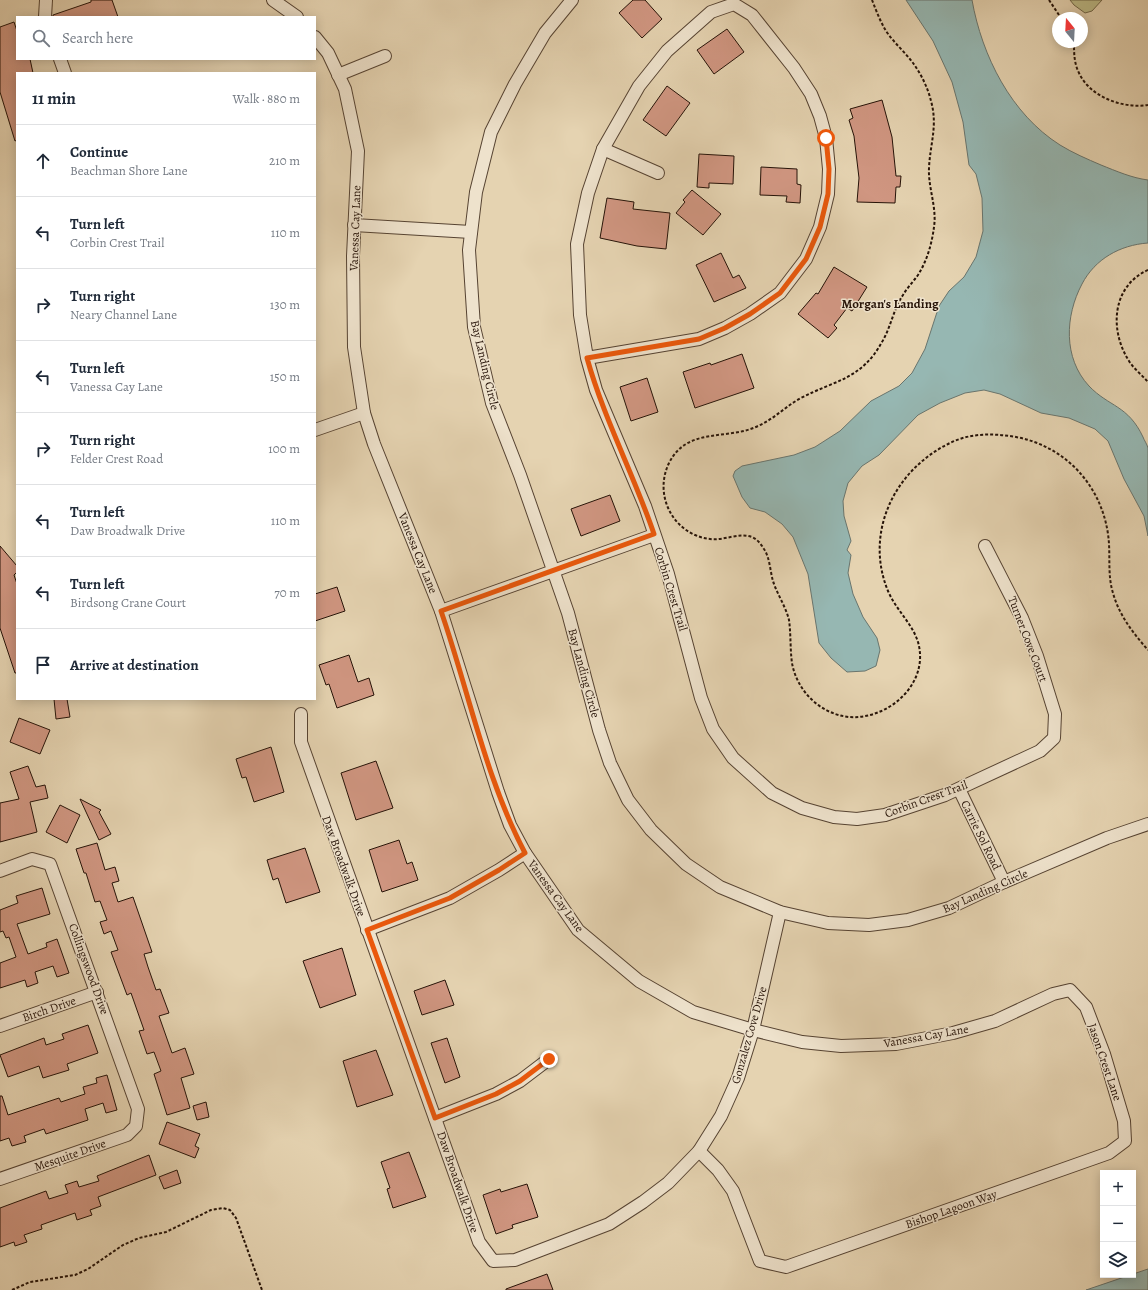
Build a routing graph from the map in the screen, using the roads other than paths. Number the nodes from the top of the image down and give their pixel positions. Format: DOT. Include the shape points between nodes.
graph roads {
  1 [pos="46,0"];
  2 [pos="273,0"];
  3 [pos="572,0"];
  4 [pos="45,16"];
  5 [pos="296,16"];
  6 [pos="316,38"];
  7 [pos="385,56"];
  8 [pos="60,60"];
  9 [pos="65,72"];
  10 [pos="338,75"];
  11 [pos="603,149"];
  12 [pos="658,173"];
  13 [pos="354,225"];
  14 [pos="471,232"];
  15 [pos="587,358"];
  16 [pos="364,413"];
  17 [pos="316,430"];
  18 [pos="654,534"];
  19 [pos="985,546"];
  20 [pos="553,571"];
  21 [pos="441,611"];
  22 [pos="301,714"];
  23 [pos="1054,738"];
  24 [pos="959,789"];
  25 [pos="1148,824"];
  26 [pos="525,853"];
  27 [pos="0,871"];
  28 [pos="1004,882"];
  29 [pos="780,912"];
  30 [pos="367,930"];
  31 [pos="1070,990"];
  32 [pos="97,992"];
  33 [pos="0,1026"];
  34 [pos="753,1030"];
  35 [pos="549,1059"];
  36 [pos="435,1118"];
  37 [pos="136,1126"];
  38 [pos="1125,1141"];
  39 [pos="699,1151"];
  40 [pos="0,1180"];
  41 [pos="493,1261"];
  1 -- 4 [label="street"];
  2 -- 5 [label="street"];
  3 -- 14 [label="street, Bay Landing Circle" via="545,33 491,132 476,192"];
  6 -- 10 [label="street, Vanessa Cay Lane" via="328,53"];
  7 -- 10 [label="street"];
  8 -- 9 [label="street"];
  10 -- 13 [label="street, Vanessa Cay Lane" via="345,89 358,151"];
  11 -- 12 [label="street"];
  11 -- 15 [label="street, Corbin Crest Trail" via="588,193 577,244 580,315"];
  11 -- 15 [label="street, Corbin Crest Trail" via="639,86 667,51 711,12 734,4 752,15 811,94 826,138 828,194 820,227 806,259 780,293 731,324 699,339"];
  13 -- 14 [label="street"];
  13 -- 16 [label="street, Vanessa Cay Lane" via="354,346"];
  14 -- 20 [label="street, Bay Landing Circle" via="469,250 474,327 492,403"];
  15 -- 18 [label="street, Corbin Crest Trail" via="596,390 645,506"];
  16 -- 17 [label="street"];
  16 -- 21 [label="street, Vanessa Cay Lane"];
  18 -- 20 [label="street"];
  18 -- 24 [label="street, Corbin Crest Trail" via="668,574 701,698 713,730 733,758 772,793 802,808 834,817 857,819 885,816"];
  19 -- 23 [label="street, Turner Cove Court" via="1022,618 1037,656 1055,714"];
  20 -- 21 [label="street"];
  20 -- 29 [label="street, Bay Landing Circle" via="568,613 599,730 610,763 628,800 651,830 686,864 720,887"];
  21 -- 26 [label="street, Vanessa Cay Lane" via="498,792 510,825"];
  22 -- 30 [label="street, Daw Broadwalk Drive" via="301,742"];
  23 -- 24 [label="street, Corbin Crest Trail" via="1040,751"];
  24 -- 28 [label="street, Carrie Sol Road"];
  25 -- 28 [label="street, Bay Landing Circle" via="1107,838"];
  26 -- 30 [label="street" via="450,898"];
  26 -- 34 [label="street, Vanessa Cay Lane" via="578,930 639,981 693,1012"];
  27 -- 32 [label="street, Collingswood Drive" via="32,859 50,864"];
  28 -- 29 [label="street, Bay Landing Circle" via="949,908 908,920 869,925 828,923"];
  29 -- 34 [label="street, Gonzalez Cove Drive"];
  30 -- 36 [label="street, Daw Broadwalk Drive"];
  31 -- 34 [label="street, Vanessa Cay Lane" via="1053,994 994,1021 953,1033 896,1044 841,1046 802,1042"];
  31 -- 38 [label="street, Jason Crest Lane" via="1086,1007 1104,1054 1124,1121"];
  32 -- 33 [label="street, Birch Drive"];
  32 -- 37 [label="street, Collingswood Drive" via="138,1109"];
  34 -- 39 [label="street, Gonzalez Cove Drive" via="730,1097"];
  35 -- 36 [label="street" via="520,1081 496,1094"];
  36 -- 41 [label="street, Daw Broadwalk Drive" via="479,1242"];
  37 -- 40 [label="street, Mesquite Drive" via="127,1135"];
  38 -- 39 [label="street, Bishop Lagoon Way" via="1101,1156 786,1267 760,1261 733,1191 718,1170"];
  39 -- 41 [label="street, Gonzalez Cove Drive" via="668,1183 609,1224 514,1260"];
}
